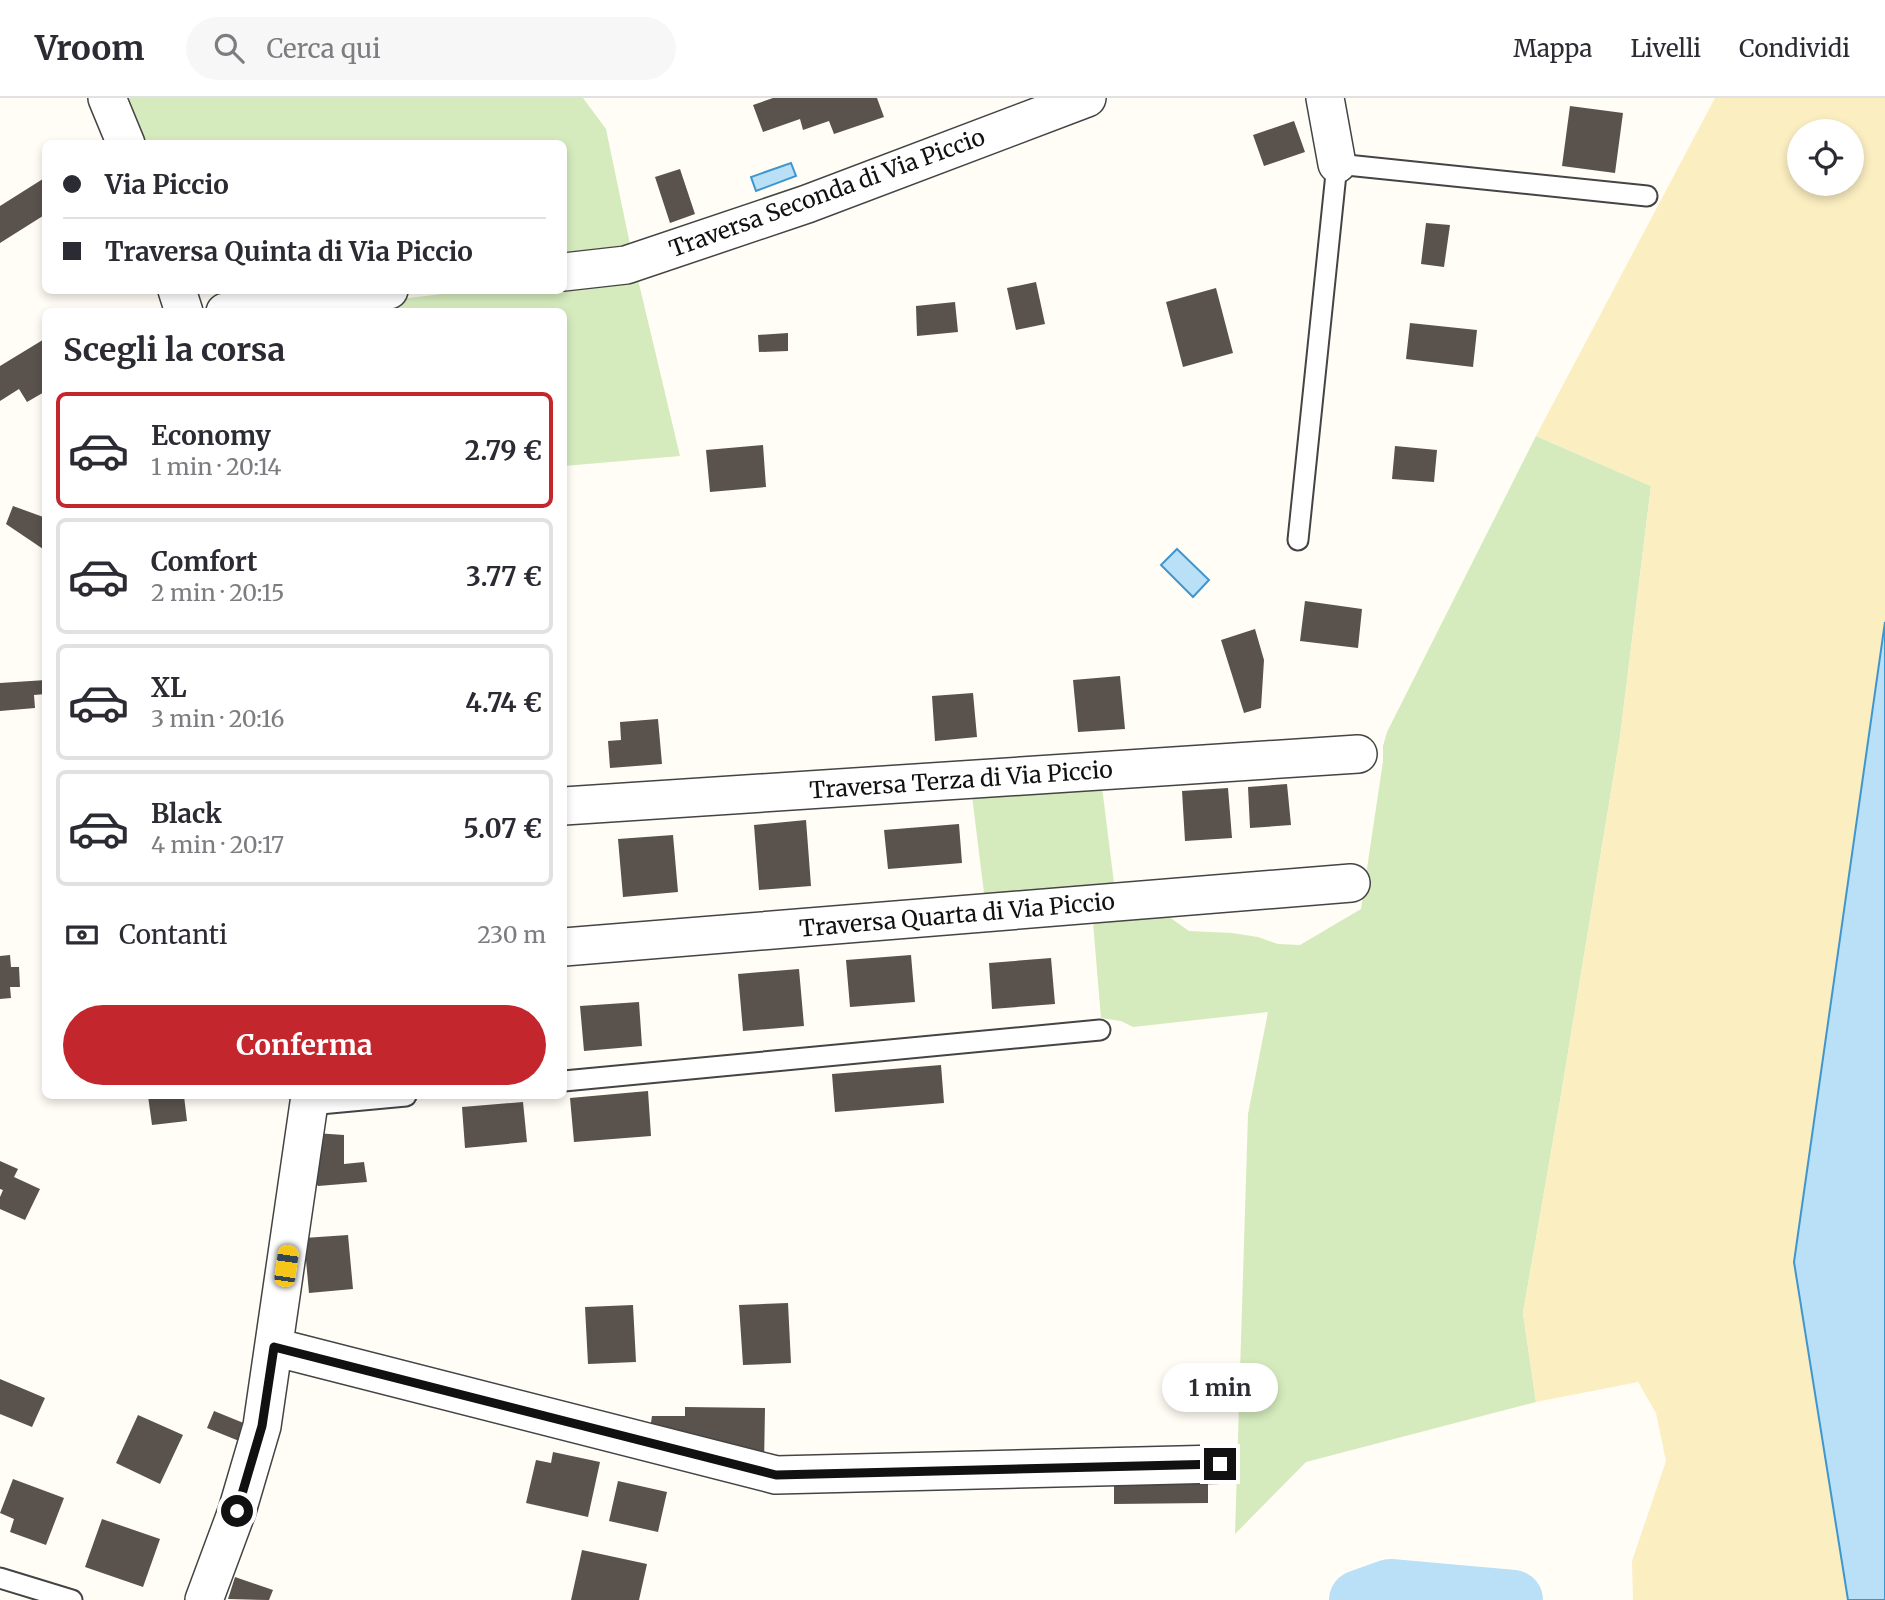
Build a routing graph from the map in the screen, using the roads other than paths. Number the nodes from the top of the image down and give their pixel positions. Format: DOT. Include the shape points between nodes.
graph roads {
  1 [pos="107,98"];
  2 [pos="1087,98"];
  3 [pos="1325,98"];
  4 [pos="125,140"];
  5 [pos="1338,164"];
  6 [pos="1647,196"];
  7 [pos="567,272"];
  8 [pos="359,294"];
  9 [pos="255,308"];
  10 [pos="1298,540"];
  11 [pos="1358,754"];
  12 [pos="567,806"];
  13 [pos="1352,883"];
  14 [pos="567,947"];
  15 [pos="1100,1030"];
  16 [pos="567,1081"];
  17 [pos="334,1099"];
  18 [pos="310,1100"];
  19 [pos="274,1347"];
  20 [pos="1220,1464"];
  21 [pos="0,1578"];
  22 [pos="72,1600"];
  23 [pos="204,1600"];
  1 -- 4 [label="street"];
  2 -- 7 [label="street, Traversa Seconda di Via Piccio" via="807,204 626,265"];
  3 -- 5 [label="street"];
  5 -- 6 [label="lane"];
  5 -- 10 [label="lane"];
  8 -- 9 [label="street"];
  11 -- 12 [label="street, Traversa Terza di Via Piccio"];
  13 -- 14 [label="street, Traversa Quarta di Via Piccio"];
  15 -- 16 [label="lane"];
  17 -- 18 [label="lane"];
  18 -- 19 [label="street"];
  19 -- 20 [label="street" via="776,1475"];
  19 -- 23 [label="street" via="262,1426"];
  21 -- 22 [label="lane"];
}
